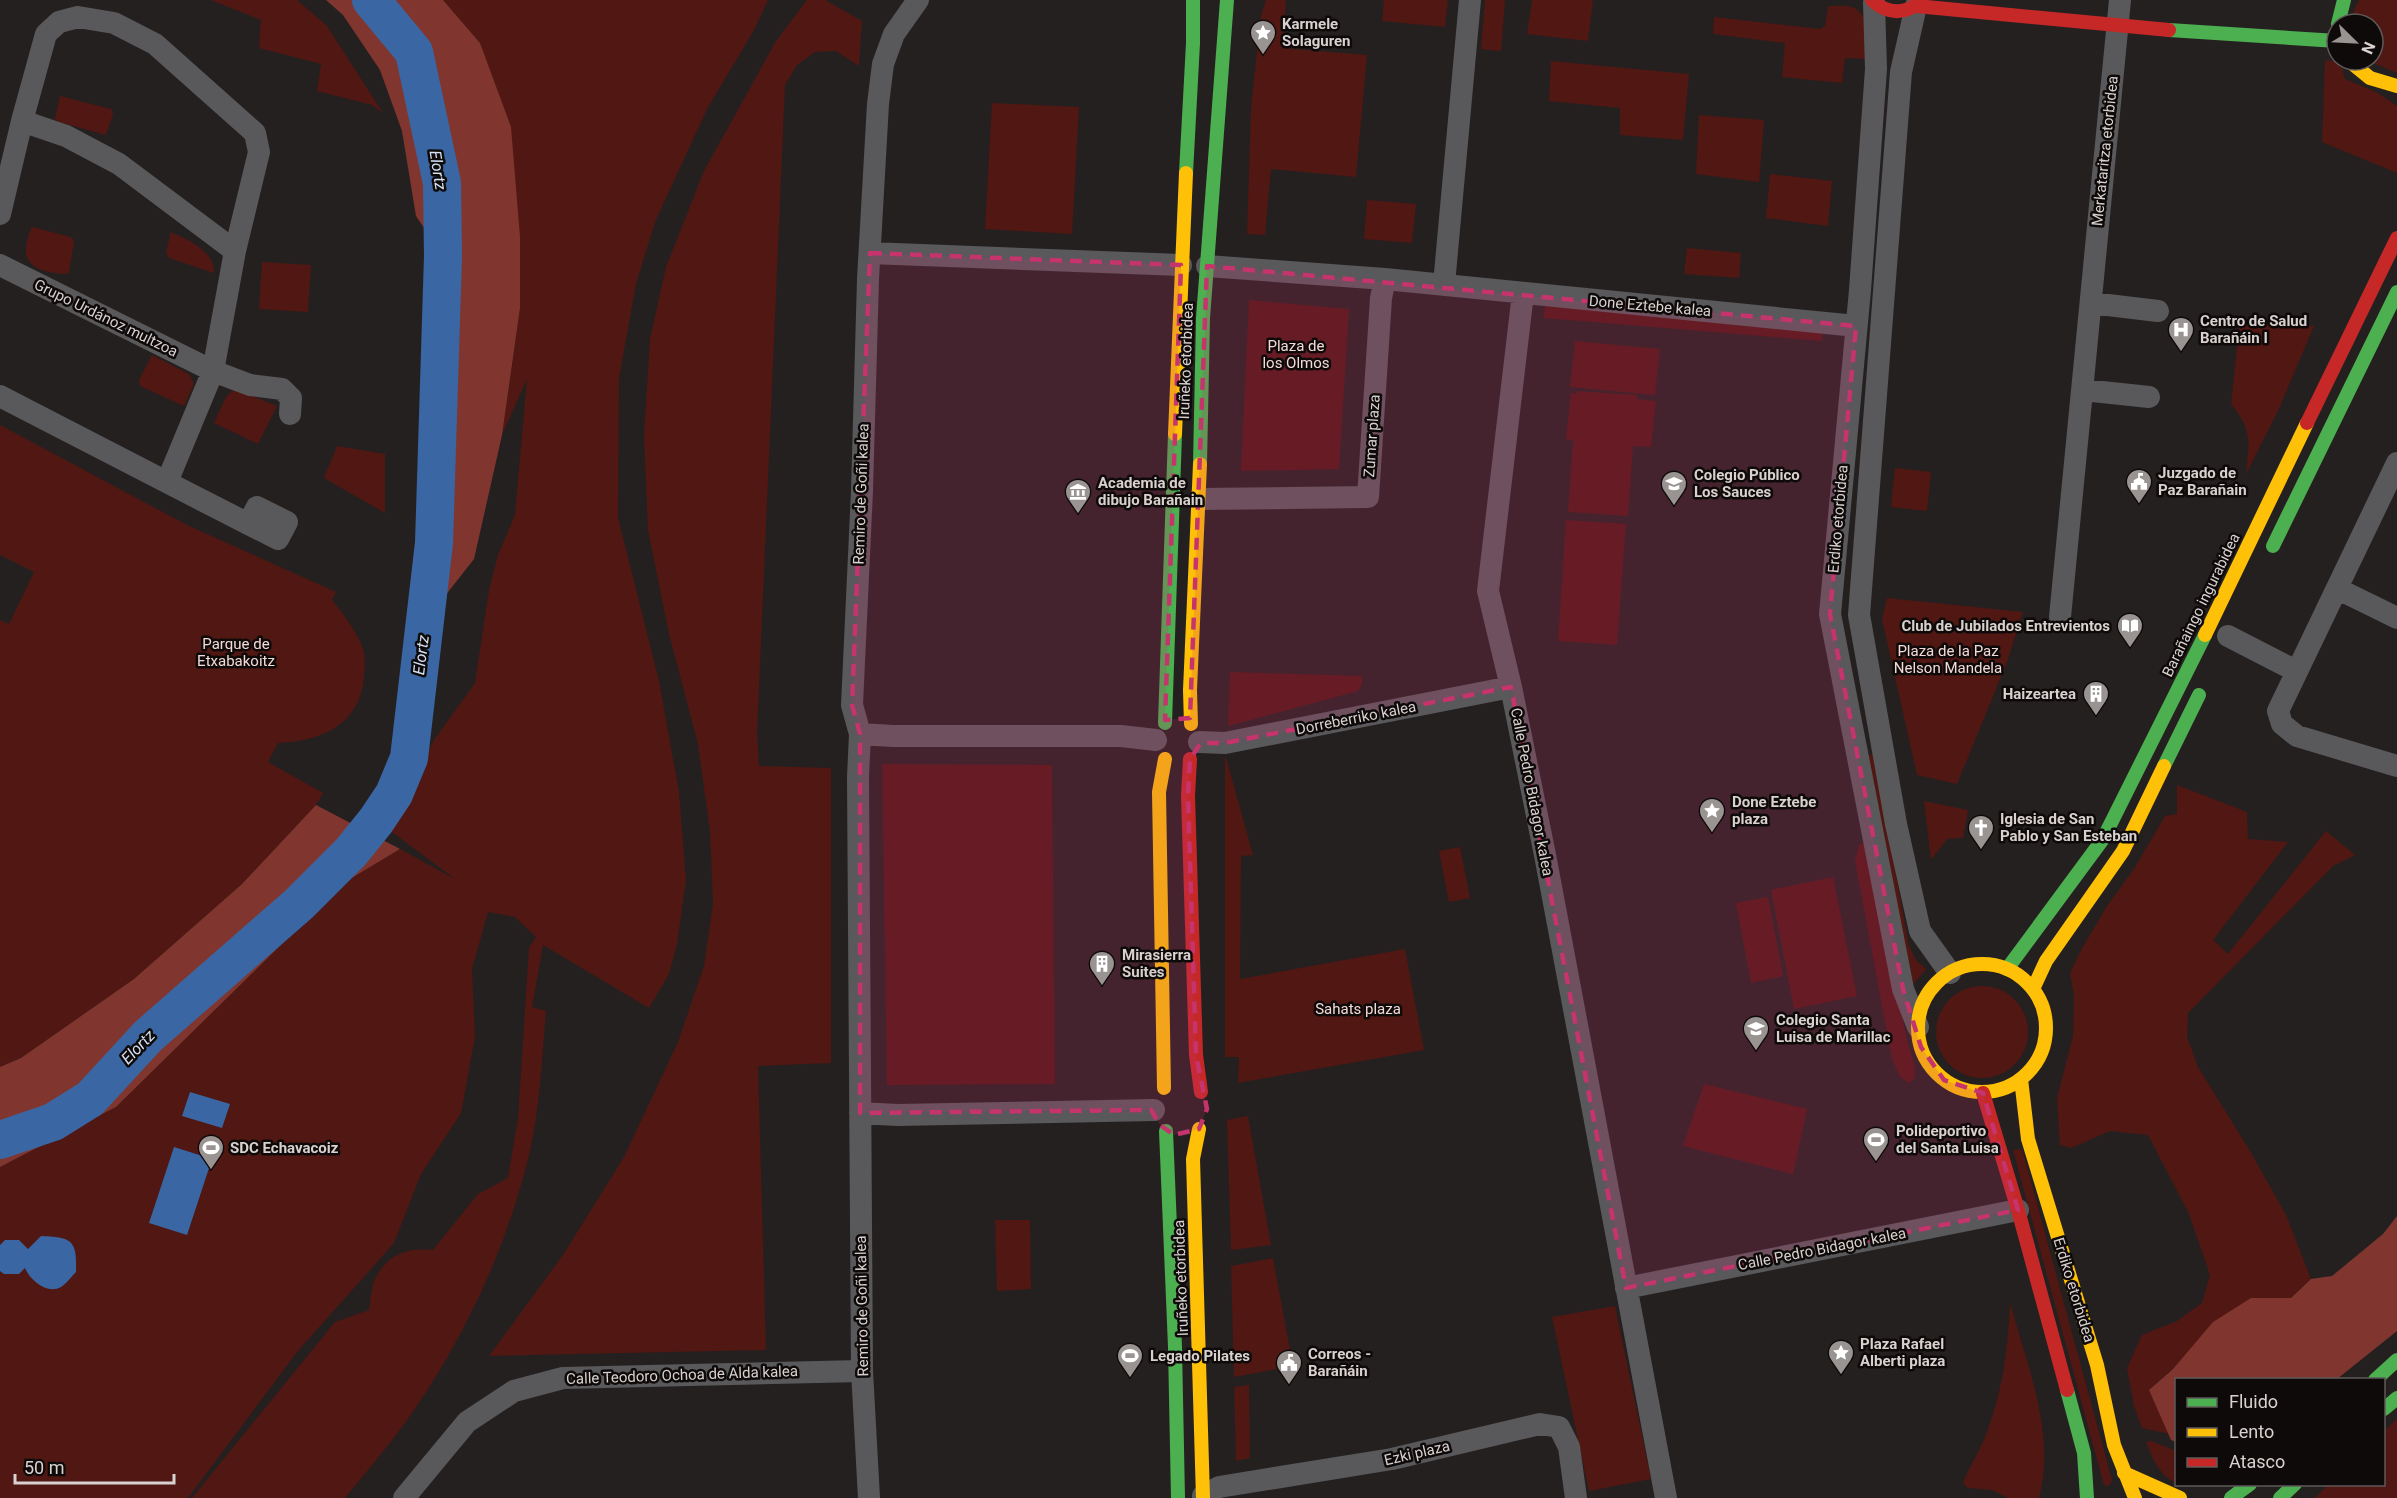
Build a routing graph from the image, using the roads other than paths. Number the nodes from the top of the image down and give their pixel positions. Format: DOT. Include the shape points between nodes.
graph roads {
  1 [pos="918,0"];
  2 [pos="1192,0"];
  3 [pos="1227,0"];
  4 [pos="1470,0"];
  5 [pos="2120,0"];
  6 [pos="1873,1"];
  7 [pos="1919,3"];
  8 [pos="2118,24"];
  9 [pos="2325,39"];
  10 [pos="2360,72"];
  11 [pos="2397,86"];
  12 [pos="22,121"];
  13 [pos="0,214"];
  14 [pos="2397,238"];
  15 [pos="235,251"];
  16 [pos="870,253"];
  17 [pos="1181,265"];
  18 [pos="0,266"];
  19 [pos="1207,266"];
  20 [pos="1384,279"];
  21 [pos="1444,284"];
  22 [pos="2397,292"];
  23 [pos="1523,293"];
  24 [pos="2091,303"];
  25 [pos="2158,311"];
  26 [pos="1856,326"];
  27 [pos="213,371"];
  28 [pos="2083,390"];
  29 [pos="0,396"];
  30 [pos="2149,397"];
  31 [pos="290,414"];
  32 [pos="2397,463"];
  33 [pos="167,482"];
  34 [pos="1198,499"];
  35 [pos="248,524"];
  36 [pos="2265,561"];
  37 [pos="2338,589"];
  38 [pos="2060,617"];
  39 [pos="2397,618"];
  40 [pos="2228,636"];
  41 [pos="2296,671"];
  42 [pos="1511,687"];
  43 [pos="2203,687"];
  44 [pos="860,734"];
  45 [pos="1162,741"];
  46 [pos="1194,742"];
  47 [pos="2397,766"];
  48 [pos="2007,969"];
  49 [pos="1950,973"];
  50 [pos="2033,988"];
  51 [pos="1918,1027"];
  52 [pos="2021,1080"];
  53 [pos="1164,1088"];
  54 [pos="1983,1092"];
  55 [pos="1205,1104"];
  56 [pos="1154,1110"];
  57 [pos="860,1113"];
  58 [pos="1198,1129"];
  59 [pos="1166,1131"];
  60 [pos="2018,1210"];
  61 [pos="1626,1288"];
  62 [pos="2397,1360"];
  63 [pos="862,1371"];
  64 [pos="2376,1378"];
  65 [pos="2397,1398"];
  66 [pos="2385,1408"];
  67 [pos="2074,1422"];
  68 [pos="2071,1465"];
  69 [pos="2124,1473"];
  70 [pos="2249,1486"];
  71 [pos="2294,1486"];
  72 [pos="1203,1497"];
  73 [pos="404,1498"];
  74 [pos="869,1498"];
  75 [pos="1178,1498"];
  76 [pos="1576,1498"];
  77 [pos="1666,1498"];
  78 [pos="2086,1498"];
  79 [pos="2135,1498"];
  80 [pos="2180,1498"];
  81 [pos="2231,1498"];
  82 [pos="2280,1498"];
  1 -- 16 [label="street, Remiro de Goñi kalea" via="894,34 883,64"];
  2 -- 17 [label="main road, Iruñeko etorbidea"];
  3 -- 19 [label="main road, Iruñeko etorbidea"];
  4 -- 21 [label="street"];
  5 -- 8 [label="street, Merkataritza etorbidea"];
  6 -- 7 [label="main road" via="1898,13"];
  6 -- 26 [label="street, Erdiko etorbidea" via="1876,69"];
  7 -- 8 [label="main road"];
  7 -- 49 [label="street, Erdiko etorbidea" via="1900,83 1858,615 1920,931"];
  8 -- 9 [label="main road"];
  8 -- 24 [label="street, Merkataritza etorbidea"];
  10 -- 11 [label="main road" via="2382,84"];
  12 -- 13 [label="street"];
  12 -- 15 [label="street" via="66,136 119,164"];
  12 -- 15 [label="street" via="46,34 59,22 78,17 114,23 155,44 255,134 259,152"];
  14 -- 48 [label="main road, Barañaingo ingurabidea" via="2103,839"];
  15 -- 27 [label="street"];
  16 -- 17 [label="street"];
  16 -- 44 [label="street, Remiro de Goñi kalea" via="852,705"];
  17 -- 45 [label="main road, Iruñeko etorbidea"];
  18 -- 27 [label="street, Grupo Urdánoz multzoa"];
  19 -- 20 [label="street, Done Eztebe kalea"];
  19 -- 34 [label="main road, Iruñeko etorbidea"];
  20 -- 21 [label="street, Done Eztebe kalea"];
  20 -- 34 [label="street, Zumar plaza" via="1368,497"];
  21 -- 23 [label="street, Done Eztebe kalea"];
  22 -- 36 [label="main road"];
  23 -- 26 [label="street, Done Eztebe kalea"];
  23 -- 42 [label="street, Calle Pedro Bidagor kalea" via="1488,591"];
  24 -- 25 [label="street"];
  24 -- 28 [label="street, Merkataritza etorbidea"];
  26 -- 51 [label="street, Erdiko etorbidea" via="1830,614 1903,989"];
  27 -- 31 [label="street, Grupo Urdánoz multzoa" via="250,385 282,389 291,398"];
  27 -- 33 [label="street"];
  28 -- 30 [label="street"];
  28 -- 38 [label="street, Merkataritza etorbidea"];
  29 -- 33 [label="street"];
  32 -- 37 [label="street"];
  33 -- 35 [label="street"];
  34 -- 46 [label="main road, Iruñeko etorbidea" via="1190,690"];
  37 -- 39 [label="street"];
  37 -- 41 [label="street"];
  40 -- 41 [label="street"];
  41 -- 47 [label="street" via="2278,711 2282,724 2297,736"];
  42 -- 46 [label="street, Dorreberriko kalea" via="1225,743"];
  42 -- 61 [label="street, Calle Pedro Bidagor kalea"];
  43 -- 50 [label="main road" via="2123,851 2046,961"];
  44 -- 45 [label="street" via="1121,736"];
  44 -- 57 [label="street, Remiro de Goñi kalea"];
  45 -- 46 [label="main road" via="1178,763"];
  45 -- 46 [label="main road" via="1178,719"];
  45 -- 53 [label="main road, Iruñeko etorbidea" via="1159,792"];
  46 -- 55 [label="main road, Iruñeko etorbidea" via="1188,796 1196,1043"];
  48 -- 49 [label="main road" via="1988,964"];
  48 -- 50 [label="main road"];
  49 -- 51 [label="main road" via="1934,987 1923,1006"];
  50 -- 52 [label="main road" via="2043,1006 2044,1046 2035,1065"];
  51 -- 54 [label="main road" via="1921,1047 1930,1066 1944,1080 1963,1089"];
  52 -- 54 [label="main road" via="2003,1089"];
  52 -- 69 [label="main road, Erdiko etorbidea" via="2028,1138 2097,1365"];
  53 -- 55 [label="main road" via="1183,1083"];
  53 -- 56 [label="main road"];
  54 -- 60 [label="main road, Erdiko etorbidea"];
  55 -- 58 [label="main road"];
  56 -- 57 [label="street"];
  56 -- 59 [label="main road"];
  57 -- 63 [label="street, Remiro de Goñi kalea"];
  58 -- 59 [label="main road" via="1182,1136"];
  58 -- 72 [label="main road, Iruñeko etorbidea" via="1193,1159"];
  59 -- 75 [label="main road, Iruñeko etorbidea"];
  60 -- 61 [label="street, Calle Pedro Bidagor kalea"];
  60 -- 67 [label="main road, Erdiko etorbidea"];
  61 -- 77 [label="street, Calle Pedro Bidagor kalea"];
  62 -- 64 [label="main road"];
  63 -- 73 [label="street, Calle Teodoro Ochoa de Alda kalea" via="563,1378 514,1391 467,1422"];
  63 -- 74 [label="street, Remiro de Goñi kalea"];
  65 -- 66 [label="main road"];
  67 -- 68 [label="main road"];
  67 -- 78 [label="main road, Erdiko etorbidea" via="2084,1453"];
  69 -- 79 [label="main road, Erdiko etorbidea"];
  69 -- 80 [label="main road"];
  70 -- 81 [label="main road"];
  71 -- 82 [label="main road"];
  72 -- 76 [label="street, Ezki plaza" via="1219,1487 1392,1459 1540,1424 1559,1427 1569,1446"];
}
